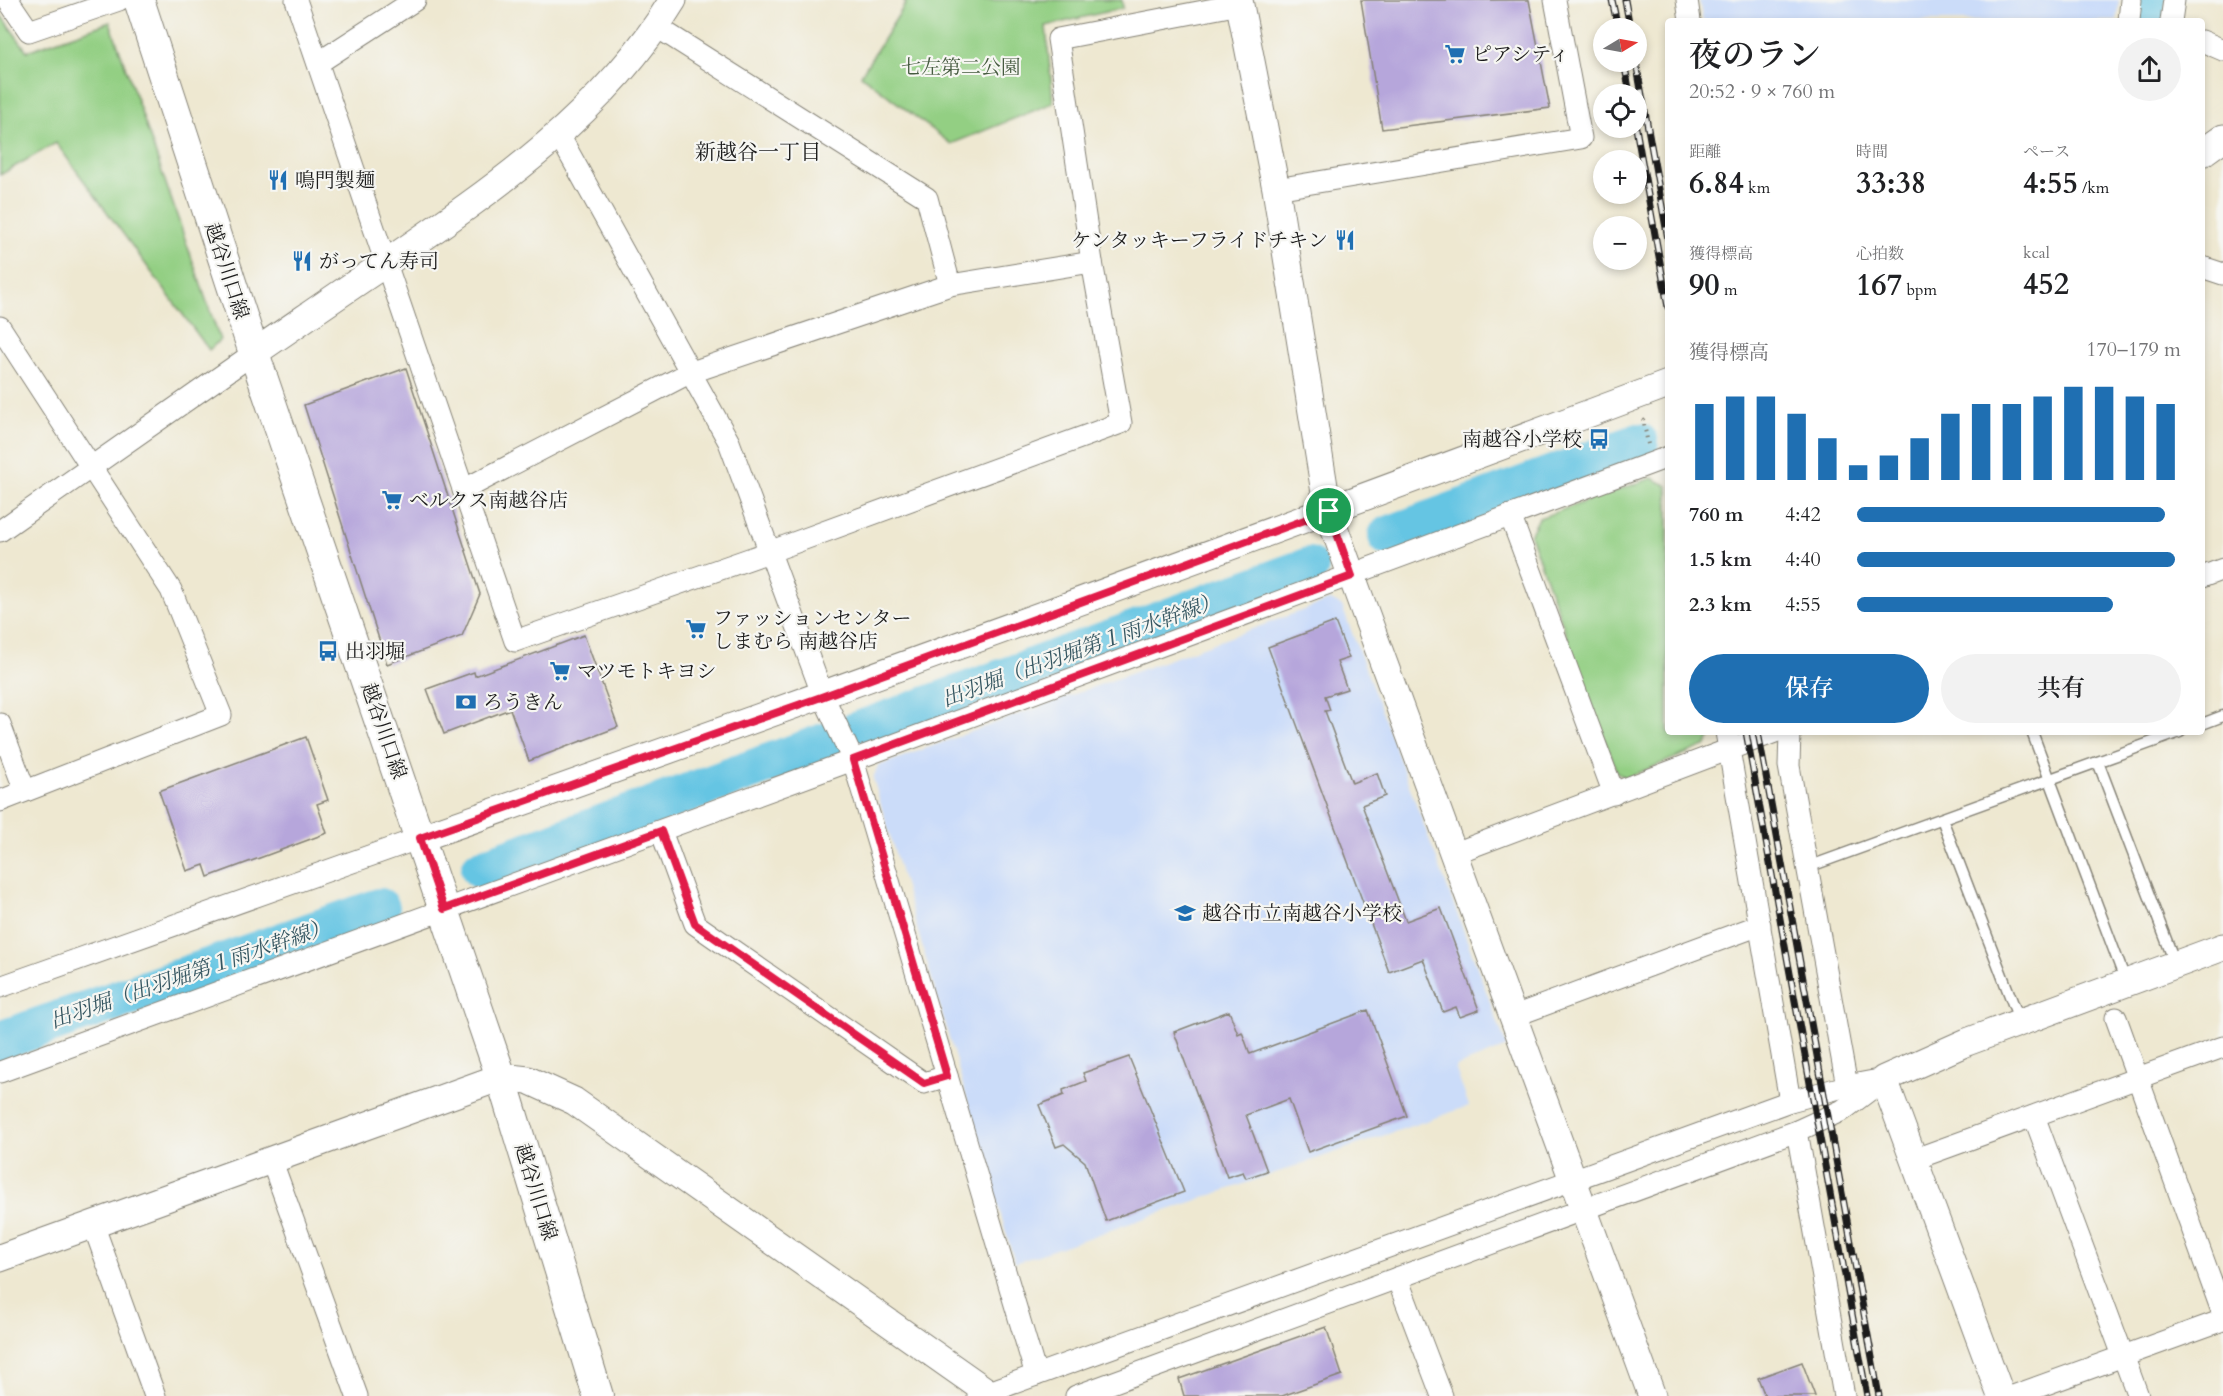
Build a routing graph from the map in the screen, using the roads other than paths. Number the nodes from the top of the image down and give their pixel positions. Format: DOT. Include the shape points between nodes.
graph roads {
  1 [pos="8,0"];
  2 [pos="120,0"];
  3 [pos="139,0"];
  4 [pos="296,0"];
  5 [pos="415,0"];
  6 [pos="673,0"];
  7 [pos="1555,0"];
  8 [pos="1687,0"];
  9 [pos="2131,0"];
  10 [pos="2174,0"];
  11 [pos="1240,2"];
  12 [pos="1690,18"];
  13 [pos="2129,18"];
  14 [pos="2171,18"];
  15 [pos="657,27"];
  16 [pos="2205,42"];
  17 [pos="2223,50"];
  18 [pos="318,63"];
  19 [pos="559,135"];
  20 [pos="2223,138"];
  21 [pos="2205,151"];
  22 [pos="1275,189"];
  23 [pos="1092,262"];
  24 [pos="385,263"];
  25 [pos="2205,268"];
  26 [pos="2223,274"];
  27 [pos="950,285"];
  28 [pos="0,327"];
  29 [pos="254,353"];
  30 [pos="689,373"];
  31 [pos="1665,385"];
  32 [pos="1665,458"];
  33 [pos="92,468"];
  34 [pos="463,490"];
  35 [pos="1329,511"];
  36 [pos="1510,515"];
  37 [pos="0,531"];
  38 [pos="769,552"];
  39 [pos="2223,569"];
  40 [pos="1352,576"];
  41 [pos="2205,576"];
  42 [pos="824,696"];
  43 [pos="2223,716"];
  44 [pos="2205,723"];
  45 [pos="0,724"];
  46 [pos="1759,735"];
  47 [pos="1790,735"];
  48 [pos="2033,735"];
  49 [pos="2158,736"];
  50 [pos="1727,741"];
  51 [pos="853,760"];
  52 [pos="2098,762"];
  53 [pos="2049,780"];
  54 [pos="25,790"];
  55 [pos="1614,794"];
  56 [pos="0,801"];
  57 [pos="1942,819"];
  58 [pos="661,831"];
  59 [pos="420,838"];
  60 [pos="1455,853"];
  61 [pos="1808,867"];
  62 [pos="444,909"];
  63 [pos="1760,925"];
  64 [pos="2223,947"];
  65 [pos="2175,964"];
  66 [pos="2126,983"];
  67 [pos="0,987"];
  68 [pos="1514,1016"];
  69 [pos="2116,1018"];
  70 [pos="2020,1022"];
  71 [pos="2223,1047"];
  72 [pos="0,1072"];
  73 [pos="947,1076"];
  74 [pos="501,1077"];
  75 [pos="2138,1078"];
  76 [pos="1884,1079"];
  77 [pos="1847,1086"];
  78 [pos="1790,1101"];
  79 [pos="2034,1116"];
  80 [pos="1797,1131"];
  81 [pos="271,1159"];
  82 [pos="1915,1159"];
  83 [pos="1573,1180"];
  84 [pos="1584,1208"];
  85 [pos="93,1224"];
  86 [pos="0,1258"];
  87 [pos="1397,1278"];
  88 [pos="2223,1314"];
  89 [pos="2223,1320"];
  90 [pos="2123,1356"];
  91 [pos="1036,1375"];
  92 [pos="986,1395"];
  93 [pos="155,1396"];
  94 [pos="357,1396"];
  95 [pos="598,1396"];
  96 [pos="1076,1396"];
  97 [pos="1442,1396"];
  98 [pos="1652,1396"];
  99 [pos="1844,1396"];
  100 [pos="2001,1396"];
  101 [pos="2013,1396"];
  102 [pos="2138,1396"];
  1 -- 2 [label="street" via="29,31"];
  3 -- 29 [label="main road, 越谷川口線"];
  4 -- 18 [label="street"];
  5 -- 18 [label="street"];
  6 -- 15 [label="street"];
  7 -- 22 [label="street" via="1581,138"];
  8 -- 12 [label="street"];
  9 -- 13 [label="street"];
  10 -- 14 [label="street"];
  11 -- 22 [label="street"];
  11 -- 23 [label="street" via="1058,39"];
  15 -- 19 [label="street" via="611,84"];
  15 -- 27 [label="street" via="927,198"];
  16 -- 17 [label="street"];
  18 -- 24 [label="street"];
  19 -- 24 [label="street" via="518,170"];
  19 -- 30 [label="street"];
  20 -- 21 [label="street"];
  22 -- 35 [label="street"];
  23 -- 27 [label="street"];
  23 -- 38 [label="street" via="1121,423"];
  24 -- 29 [label="street"];
  24 -- 34 [label="street"];
  25 -- 26 [label="street"];
  27 -- 30 [label="street"];
  28 -- 33 [label="street"];
  29 -- 33 [label="street"];
  29 -- 59 [label="main road, 越谷川口線"];
  30 -- 34 [label="street"];
  30 -- 38 [label="street" via="729,442"];
  31 -- 35 [label="street"];
  32 -- 36 [label="street"];
  33 -- 37 [label="street"];
  33 -- 54 [label="street" via="171,590 221,715"];
  34 -- 38 [label="street" via="515,641"];
  35 -- 40 [label="street"];
  35 -- 42 [label="street"];
  36 -- 40 [label="street"];
  36 -- 55 [label="street"];
  38 -- 42 [label="street"];
  39 -- 41 [label="street"];
  40 -- 51 [label="street"];
  40 -- 60 [label="street"];
  42 -- 51 [label="street"];
  42 -- 59 [label="street"];
  43 -- 44 [label="lane"];
  45 -- 54 [label="street"];
  46 -- 50 [label="street"];
  47 -- 61 [label="street" via="1789,766"];
  48 -- 53 [label="lane"];
  49 -- 52 [label="lane"];
  50 -- 55 [label="street"];
  50 -- 63 [label="street"];
  51 -- 58 [label="street"];
  51 -- 73 [label="street"];
  52 -- 53 [label="lane"];
  52 -- 65 [label="lane"];
  53 -- 57 [label="lane"];
  53 -- 66 [label="lane"];
  54 -- 56 [label="street"];
  55 -- 60 [label="street"];
  57 -- 61 [label="lane"];
  57 -- 70 [label="lane"];
  58 -- 62 [label="street"];
  58 -- 73 [label="street" via="695,924 924,1083"];
  59 -- 62 [label="main road, 越谷川口線"];
  59 -- 67 [label="street"];
  60 -- 68 [label="street"];
  61 -- 77 [label="street"];
  62 -- 72 [label="street"];
  62 -- 74 [label="main road, 越谷川口線"];
  63 -- 68 [label="street"];
  63 -- 78 [label="street"];
  64 -- 65 [label="street"];
  65 -- 66 [label="street"];
  66 -- 70 [label="street"];
  68 -- 83 [label="street"];
  69 -- 75 [label="street"];
  70 -- 76 [label="street"];
  71 -- 75 [label="street"];
  73 -- 91 [label="street"];
  74 -- 81 [label="street"];
  74 -- 92 [label="street" via="528,1080 574,1101"];
  74 -- 95 [label="main road, 越谷川口線"];
  75 -- 79 [label="street"];
  75 -- 88 [label="street"];
  76 -- 77 [label="street"];
  76 -- 80 [label="street" via="1844,1110"];
  76 -- 82 [label="street"];
  77 -- 78 [label="street"];
  78 -- 83 [label="street"];
  79 -- 82 [label="street"];
  79 -- 90 [label="street"];
  80 -- 84 [label="street"];
  80 -- 99 [label="street"];
  81 -- 85 [label="street"];
  81 -- 94 [label="street"];
  82 -- 100 [label="street"];
  83 -- 84 [label="street"];
  83 -- 91 [label="street"];
  84 -- 87 [label="street"];
  84 -- 98 [label="street"];
  85 -- 86 [label="street"];
  85 -- 93 [label="street"];
  87 -- 96 [label="street"];
  87 -- 97 [label="street"];
  89 -- 90 [label="street"];
  90 -- 101 [label="street"];
  90 -- 102 [label="street"];
  91 -- 92 [label="street"];
}
